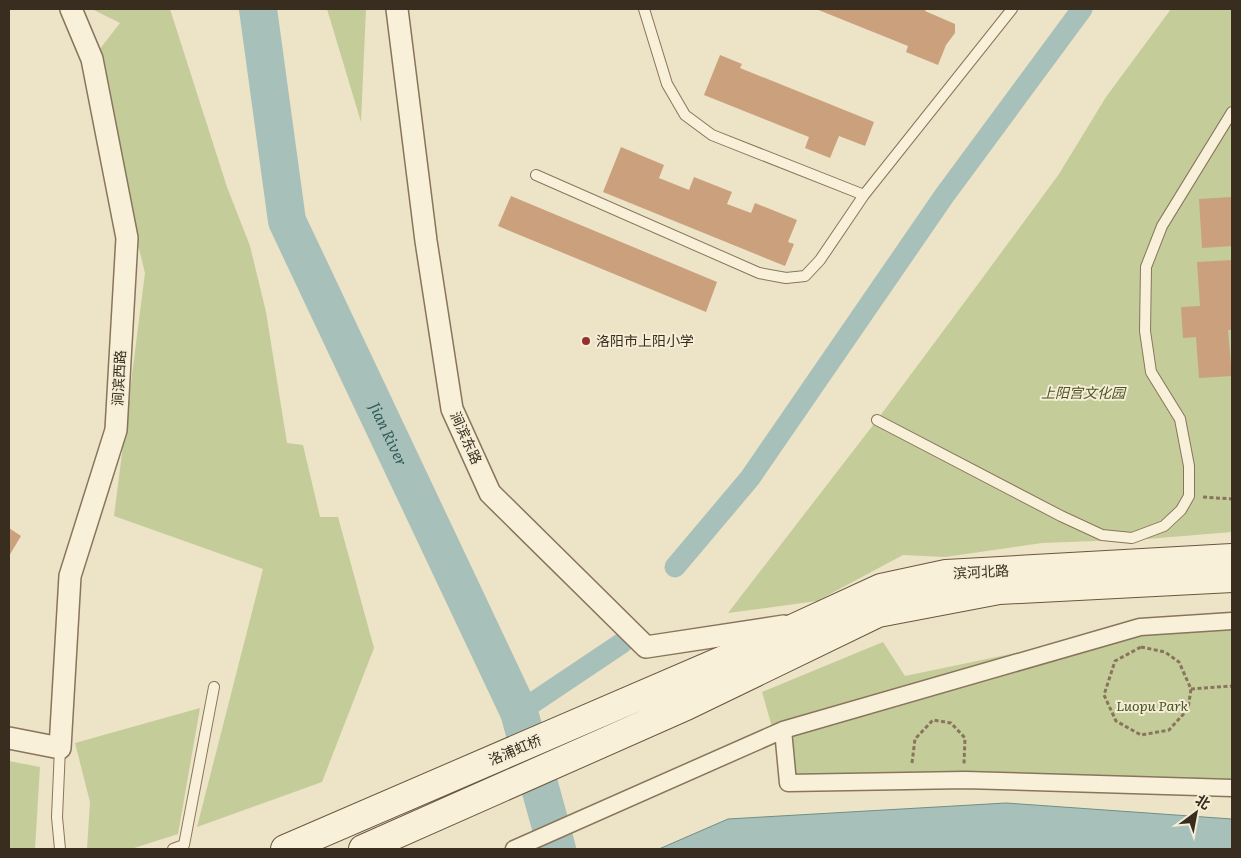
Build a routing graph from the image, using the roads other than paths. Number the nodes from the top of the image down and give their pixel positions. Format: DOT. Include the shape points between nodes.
graph roads {
  1 [pos="71,9"];
  2 [pos="397,9"];
  3 [pos="644,9"];
  4 [pos="1012,9"];
  5 [pos="1232,112"];
  6 [pos="536,175"];
  7 [pos="864,195"];
  8 [pos="877,420"];
  9 [pos="1232,558"];
  10 [pos="1232,578"];
  11 [pos="1232,621"];
  12 [pos="802,625"];
  13 [pos="751,661"];
  14 [pos="214,687"];
  15 [pos="783,730"];
  16 [pos="9,738"];
  17 [pos="60,748"];
  18 [pos="1232,788"];
  19 [pos="60,849"];
  20 [pos="173,849"];
  21 [pos="285,849"];
  22 [pos="363,849"];
  23 [pos="514,849"];
  1 -- 17 [label="street, 涧滨西路" via="92,59 127,238 116,430 70,576"];
  2 -- 12 [label="street, 涧滨东路" via="426,241 452,409 490,492 646,647"];
  3 -- 7 [label="lane" via="666,84 685,115 712,135"];
  4 -- 7 [label="lane"];
  5 -- 8 [label="lane" via="1162,226 1146,267 1145,331 1151,372 1180,419 1189,466 1189,496 1181,510 1164,526 1132,538 1102,536"];
  6 -- 7 [label="lane" via="759,273 786,278 805,276 820,260"];
  9 -- 12 [label="main road, 滨河北路" via="946,574 881,588"];
  10 -- 13 [label="main road, 滨河北路" via="999,590 878,612"];
  11 -- 15 [label="street" via="1140,627"];
  12 -- 13 [label="main road, 滨河北路"];
  13 -- 21 [label="main road, 洛浦虹桥"];
  13 -- 22 [label="main road, 洛浦虹桥" via="686,706"];
  14 -- 20 [label="lane" via="184,845"];
  15 -- 18 [label="street" via="788,783 965,780"];
  15 -- 23 [label="street"];
  16 -- 17 [label="street"];
  17 -- 19 [label="lane" via="57,817"];
}
